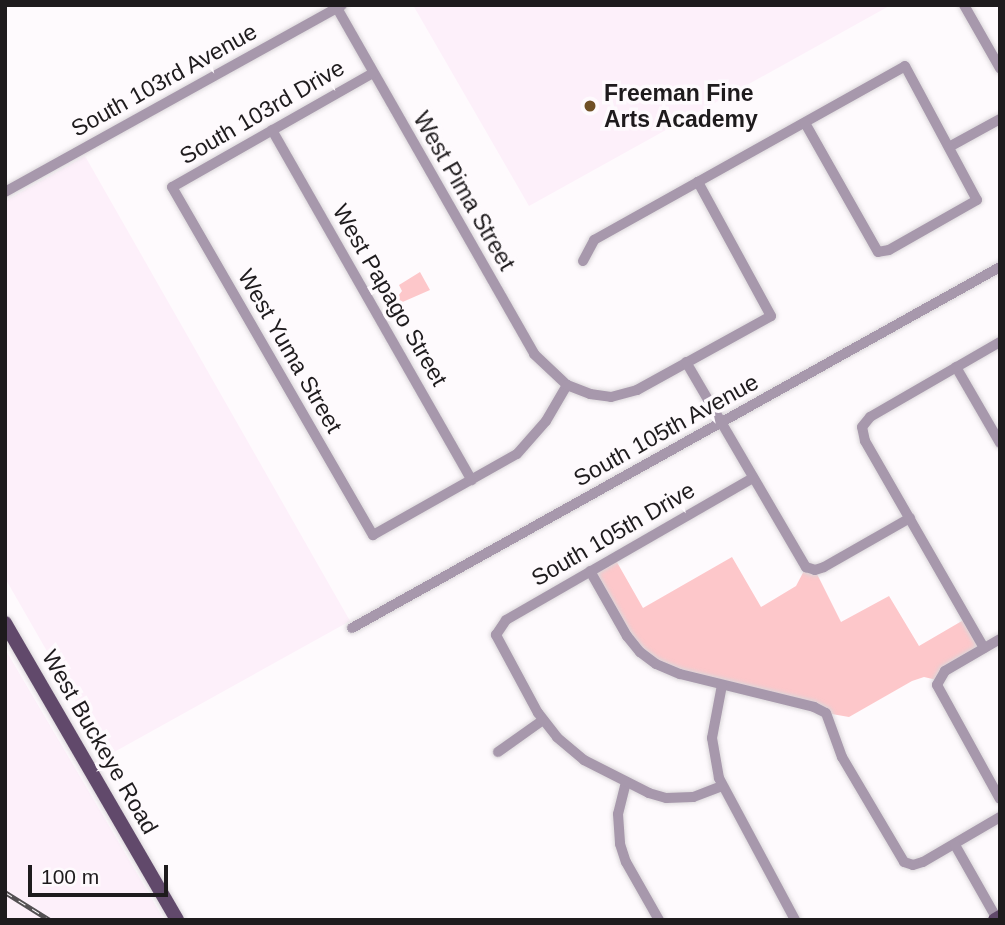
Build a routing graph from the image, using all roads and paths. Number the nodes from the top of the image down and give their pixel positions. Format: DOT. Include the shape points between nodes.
graph roads {
  1 [pos="964,5"];
  2 [pos="340,7"];
  3 [pos="1000,68"];
  4 [pos="373,73"];
  5 [pos="1000,119"];
  6 [pos="805,123"];
  7 [pos="272,130"];
  8 [pos="949,147"];
  9 [pos="698,182"];
  10 [pos="172,187"];
  11 [pos="5,192"];
  12 [pos="583,261"];
  13 [pos="1000,267"];
  14 [pos="1000,342"];
  15 [pos="686,362"];
  16 [pos="956,367"];
  17 [pos="567,385"];
  18 [pos="722,423"];
  19 [pos="1000,443"];
  20 [pos="753,478"];
  21 [pos="472,480"];
  22 [pos="910,518"];
  23 [pos="590,571"];
  24 [pos="5,623"];
  25 [pos="352,628"];
  26 [pos="1000,639"];
  27 [pos="985,648"];
  28 [pos="722,685"];
  29 [pos="543,720"];
  30 [pos="498,752"];
  31 [pos="626,782"];
  32 [pos="722,786"];
  33 [pos="1000,799"];
  34 [pos="1000,817"];
  35 [pos="955,845"];
  36 [pos="997,919"];
  37 [pos="177,920"];
  38 [pos="659,920"];
  39 [pos="795,920"];
  1 -- 3 [label="street"];
  2 -- 4 [label="street, West Pima Street"];
  2 -- 11 [label="street, South 103rd Avenue"];
  4 -- 7 [label="street, South 103rd Drive"];
  4 -- 17 [label="street, West Pima Street" via="534,354"];
  5 -- 8 [label="street"];
  6 -- 8 [label="street" via="905,66"];
  6 -- 8 [label="street" via="878,253 977,200"];
  6 -- 9 [label="street"];
  7 -- 10 [label="street, South 103rd Drive"];
  7 -- 21 [label="street, West Papago Street"];
  9 -- 12 [label="street" via="594,240"];
  9 -- 15 [label="street" via="771,316"];
  10 -- 21 [label="street, West Yuma Street" via="373,536"];
  13 -- 18 [label="street, South 105th Avenue"];
  14 -- 16 [label="street"];
  15 -- 17 [label="street" via="637,390 611,397"];
  15 -- 18 [label="street"];
  16 -- 19 [label="street"];
  16 -- 22 [label="street" via="870,416 862,427 865,441"];
  17 -- 21 [label="street" via="546,421 517,454"];
  18 -- 20 [label="street"];
  18 -- 25 [label="street, South 105th Avenue"];
  20 -- 22 [label="street" via="800,560 811,569 824,567"];
  20 -- 23 [label="street, South 105th Drive"];
  22 -- 27 [label="street"];
  23 -- 28 [label="street" via="640,652 664,668"];
  23 -- 29 [label="street, South 105th Drive" via="506,620 497,630 499,645"];
  24 -- 37 [label="main road, West Buckeye Road"];
  26 -- 27 [label="street"];
  27 -- 33 [label="street" via="937,680 939,694"];
  28 -- 32 [label="street" via="712,738"];
  28 -- 35 [label="street" via="826,713 842,757 897,853 908,864 923,862"];
  29 -- 30 [label="street"];
  29 -- 31 [label="street" via="574,753"];
  31 -- 32 [label="street" via="675,799"];
  31 -- 38 [label="street" via="618,814 620,844"];
  32 -- 39 [label="street"];
  34 -- 35 [label="street"];
  35 -- 36 [label="street"];
}
